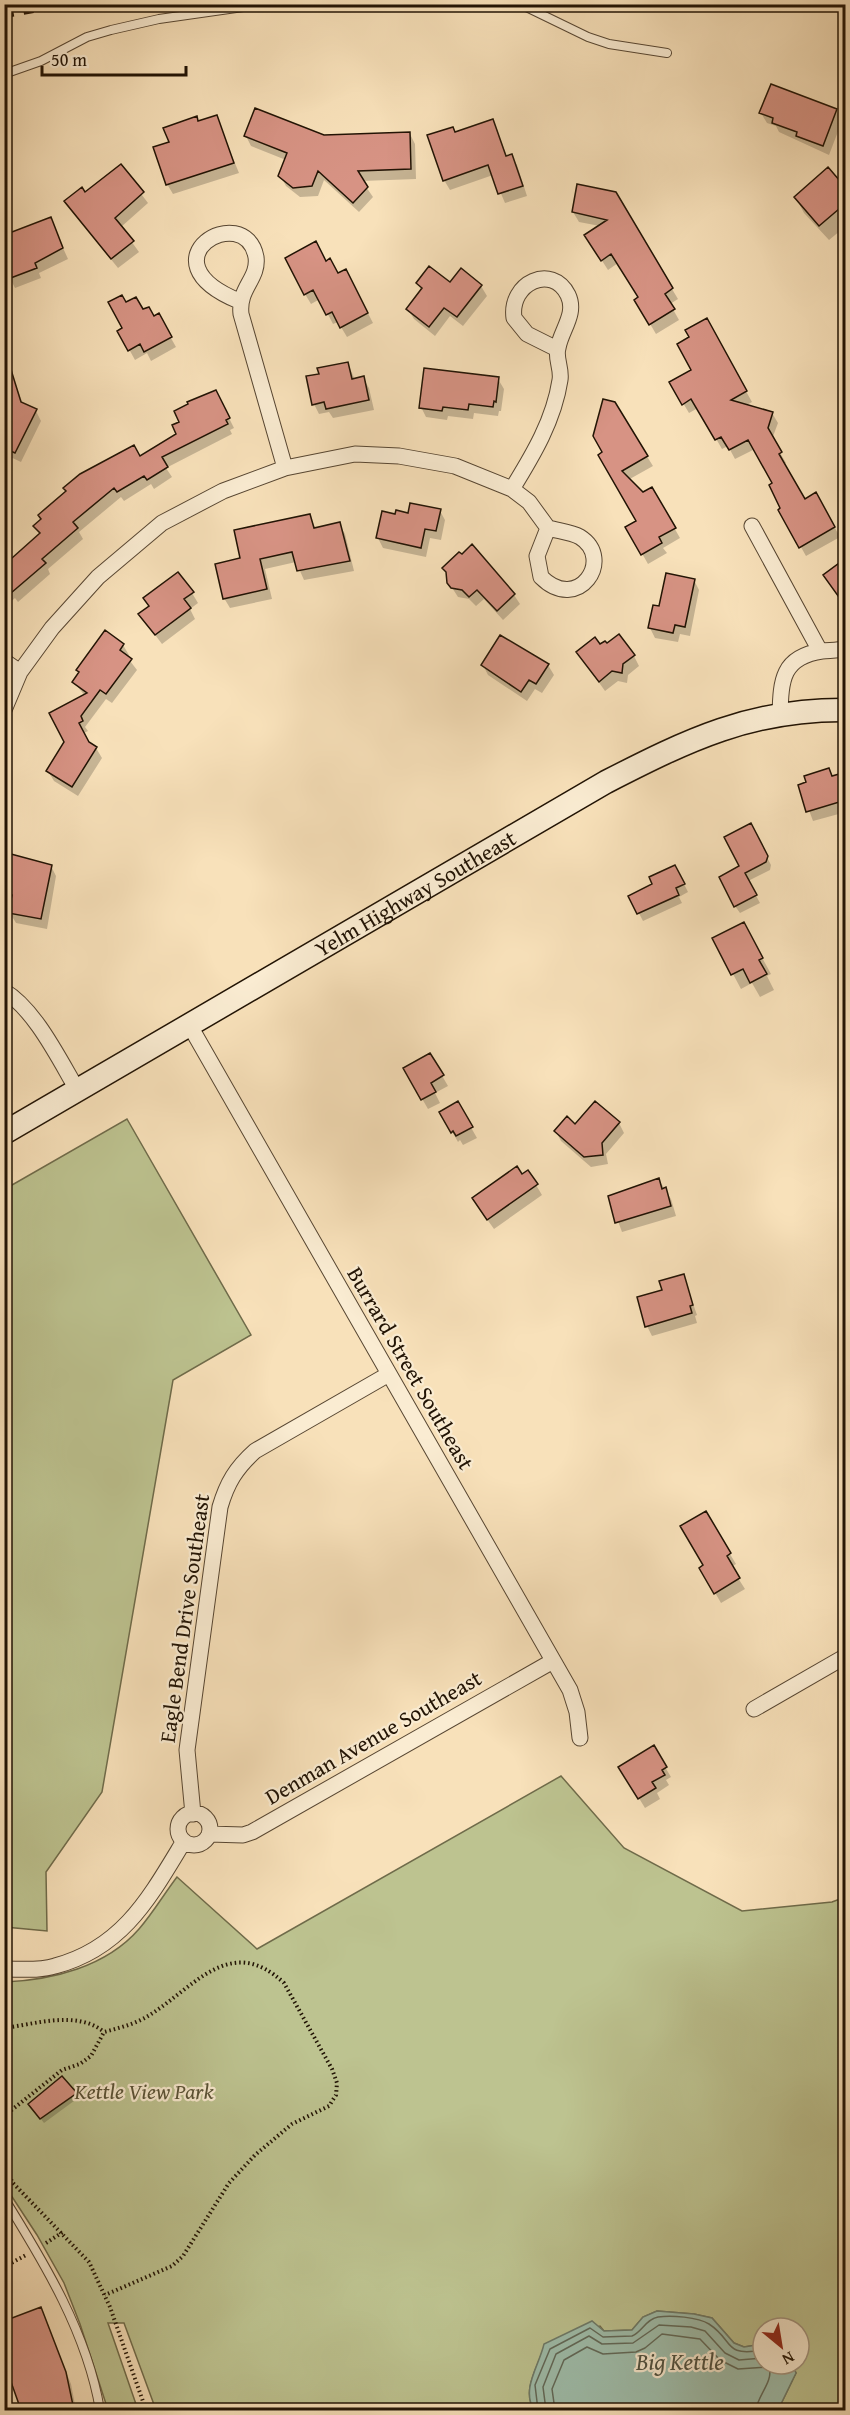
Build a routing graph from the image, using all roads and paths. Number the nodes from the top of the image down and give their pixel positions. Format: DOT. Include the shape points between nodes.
graph roads {
  1 [pos="265,4"];
  2 [pos="520,4"];
  3 [pos="667,53"];
  4 [pos="4,74"];
  5 [pos="239,301"];
  6 [pos="557,349"];
  7 [pos="285,468"];
  8 [pos="512,489"];
  9 [pos="752,526"];
  10 [pos="548,528"];
  11 [pos="846,648"];
  12 [pos="820,651"];
  13 [pos="4,661"];
  14 [pos="20,672"];
  15 [pos="4,710"];
  16 [pos="846,710"];
  17 [pos="780,714"];
  18 [pos="4,991"];
  19 [pos="190,1026"];
  20 [pos="78,1091"];
  21 [pos="4,1133"];
  22 [pos="389,1374"];
  23 [pos="846,1656"];
  24 [pos="553,1661"];
  25 [pos="754,1708"];
  26 [pos="580,1738"];
  27 [pos="193,1814"];
  28 [pos="210,1834"];
  29 [pos="184,1841"];
  30 [pos="4,1969"];
  31 [pos="4,2028"];
  32 [pos="105,2032"];
  33 [pos="4,2116"];
  34 [pos="4,2158"];
  35 [pos="4,2198"];
  36 [pos="105,2295"];
  37 [pos="100,2410"];
  38 [pos="146,2410"];
  1 -- 4 [label="lane" via="111,30"];
  2 -- 3 [label="lane" via="588,38"];
  5 -- 5 [label="street" via="256,270 254,250 240,236 220,233 204,243 198,270 208,286"];
  5 -- 7 [label="street"];
  6 -- 6 [label="street" via="571,312 568,294 546,279 528,283 514,298 514,318 527,334"];
  6 -- 8 [label="street" via="561,377 553,410 534,454"];
  7 -- 8 [label="street" via="355,454 399,456 455,466"];
  7 -- 14 [label="street" via="224,491 162,524 98,577 52,628"];
  8 -- 10 [label="street" via="529,501"];
  9 -- 12 [label="street"];
  11 -- 12 [label="street"];
  12 -- 17 [label="street" via="788,667 781,681"];
  13 -- 14 [label="street"];
  14 -- 15 [label="street"];
  16 -- 17 [label="main road, Yelm Highway Southeast"];
  17 -- 19 [label="main road, Yelm Highway Southeast" via="734,724 682,743 606,782"];
  18 -- 20 [label="street" via="13,996 42,1032"];
  19 -- 20 [label="main road, Yelm Highway Southeast"];
  19 -- 22 [label="street, Burrard Street Southeast"];
  20 -- 21 [label="main road, Yelm Highway Southeast"];
  22 -- 24 [label="street, Burrard Street Southeast"];
  22 -- 27 [label="street, Eagle Bend Drive Southeast" via="255,1451 226,1484 187,1750"];
  23 -- 25 [label="street"];
  24 -- 26 [label="street, Burrard Street Southeast" via="572,1696"];
  24 -- 28 [label="street, Denman Avenue Southeast" via="252,1832"];
  27 -- 28 [label="street" via="204,1817"];
  27 -- 29 [label="street" via="179,1824"];
  28 -- 29 [label="street" via="202,1844 189,1845"];
  29 -- 30 [label="street" via="147,1901 121,1932 54,1967"];
  31 -- 32 [label="path" via="56,2020 86,2022"];
  32 -- 33 [label="path" via="91,2056 62,2070"];
  32 -- 36 [label="path" via="149,2016 217,1966 258,1965 284,1983 337,2083 329,2106 270,2140 229,2183 183,2256 172,2266"];
  34 -- 36 [label="path" via="12,2182 89,2262"];
  35 -- 37 [label="lane" via="69,2314 86,2355"];
  36 -- 38 [label="path"];
}
